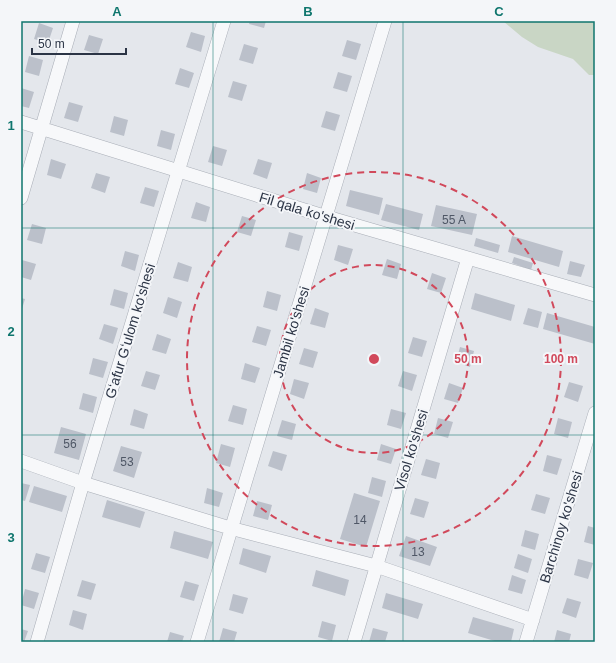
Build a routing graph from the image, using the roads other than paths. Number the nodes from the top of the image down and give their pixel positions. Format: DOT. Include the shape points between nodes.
graph roads {
  1 [pos="73,21"];
  2 [pos="224,21"];
  3 [pos="385,21"];
  4 [pos="21,122"];
  5 [pos="43,129"];
  6 [pos="179,171"];
  7 [pos="21,198"];
  8 [pos="327,217"];
  9 [pos="468,258"];
  10 [pos="595,295"];
  11 [pos="595,413"];
  12 [pos="21,461"];
  13 [pos="83,483"];
  14 [pos="230,528"];
  15 [pos="376,566"];
  16 [pos="533,620"];
  17 [pos="37,642"];
  18 [pos="197,642"];
  19 [pos="354,642"];
  20 [pos="526,642"];
  1 -- 5 [label="street"];
  2 -- 6 [label="street, Gʻafur Gʻulom ko'shesi"];
  3 -- 8 [label="street, Jambil ko'shesi"];
  4 -- 5 [label="street, Fil qala ko'shesi"];
  5 -- 6 [label="street, Fil qala ko'shesi"];
  5 -- 7 [label="street"];
  6 -- 8 [label="street, Fil qala ko'shesi"];
  6 -- 13 [label="street, Gʻafur Gʻulom ko'shesi"];
  8 -- 9 [label="street, Fil qala ko'shesi"];
  8 -- 14 [label="street, Jambil ko'shesi"];
  9 -- 10 [label="street, Fil qala ko'shesi"];
  9 -- 15 [label="street, Visol ko'shesi"];
  11 -- 16 [label="street, Barchinoy ko'shesi"];
  12 -- 13 [label="street"];
  13 -- 14 [label="street"];
  13 -- 17 [label="street, Gʻafur Gʻulom ko'shesi"];
  14 -- 15 [label="street"];
  14 -- 18 [label="street, Jambil ko'shesi"];
  15 -- 16 [label="street"];
  15 -- 19 [label="street, Visol ko'shesi"];
  16 -- 20 [label="street, Barchinoy ko'shesi"];
}
